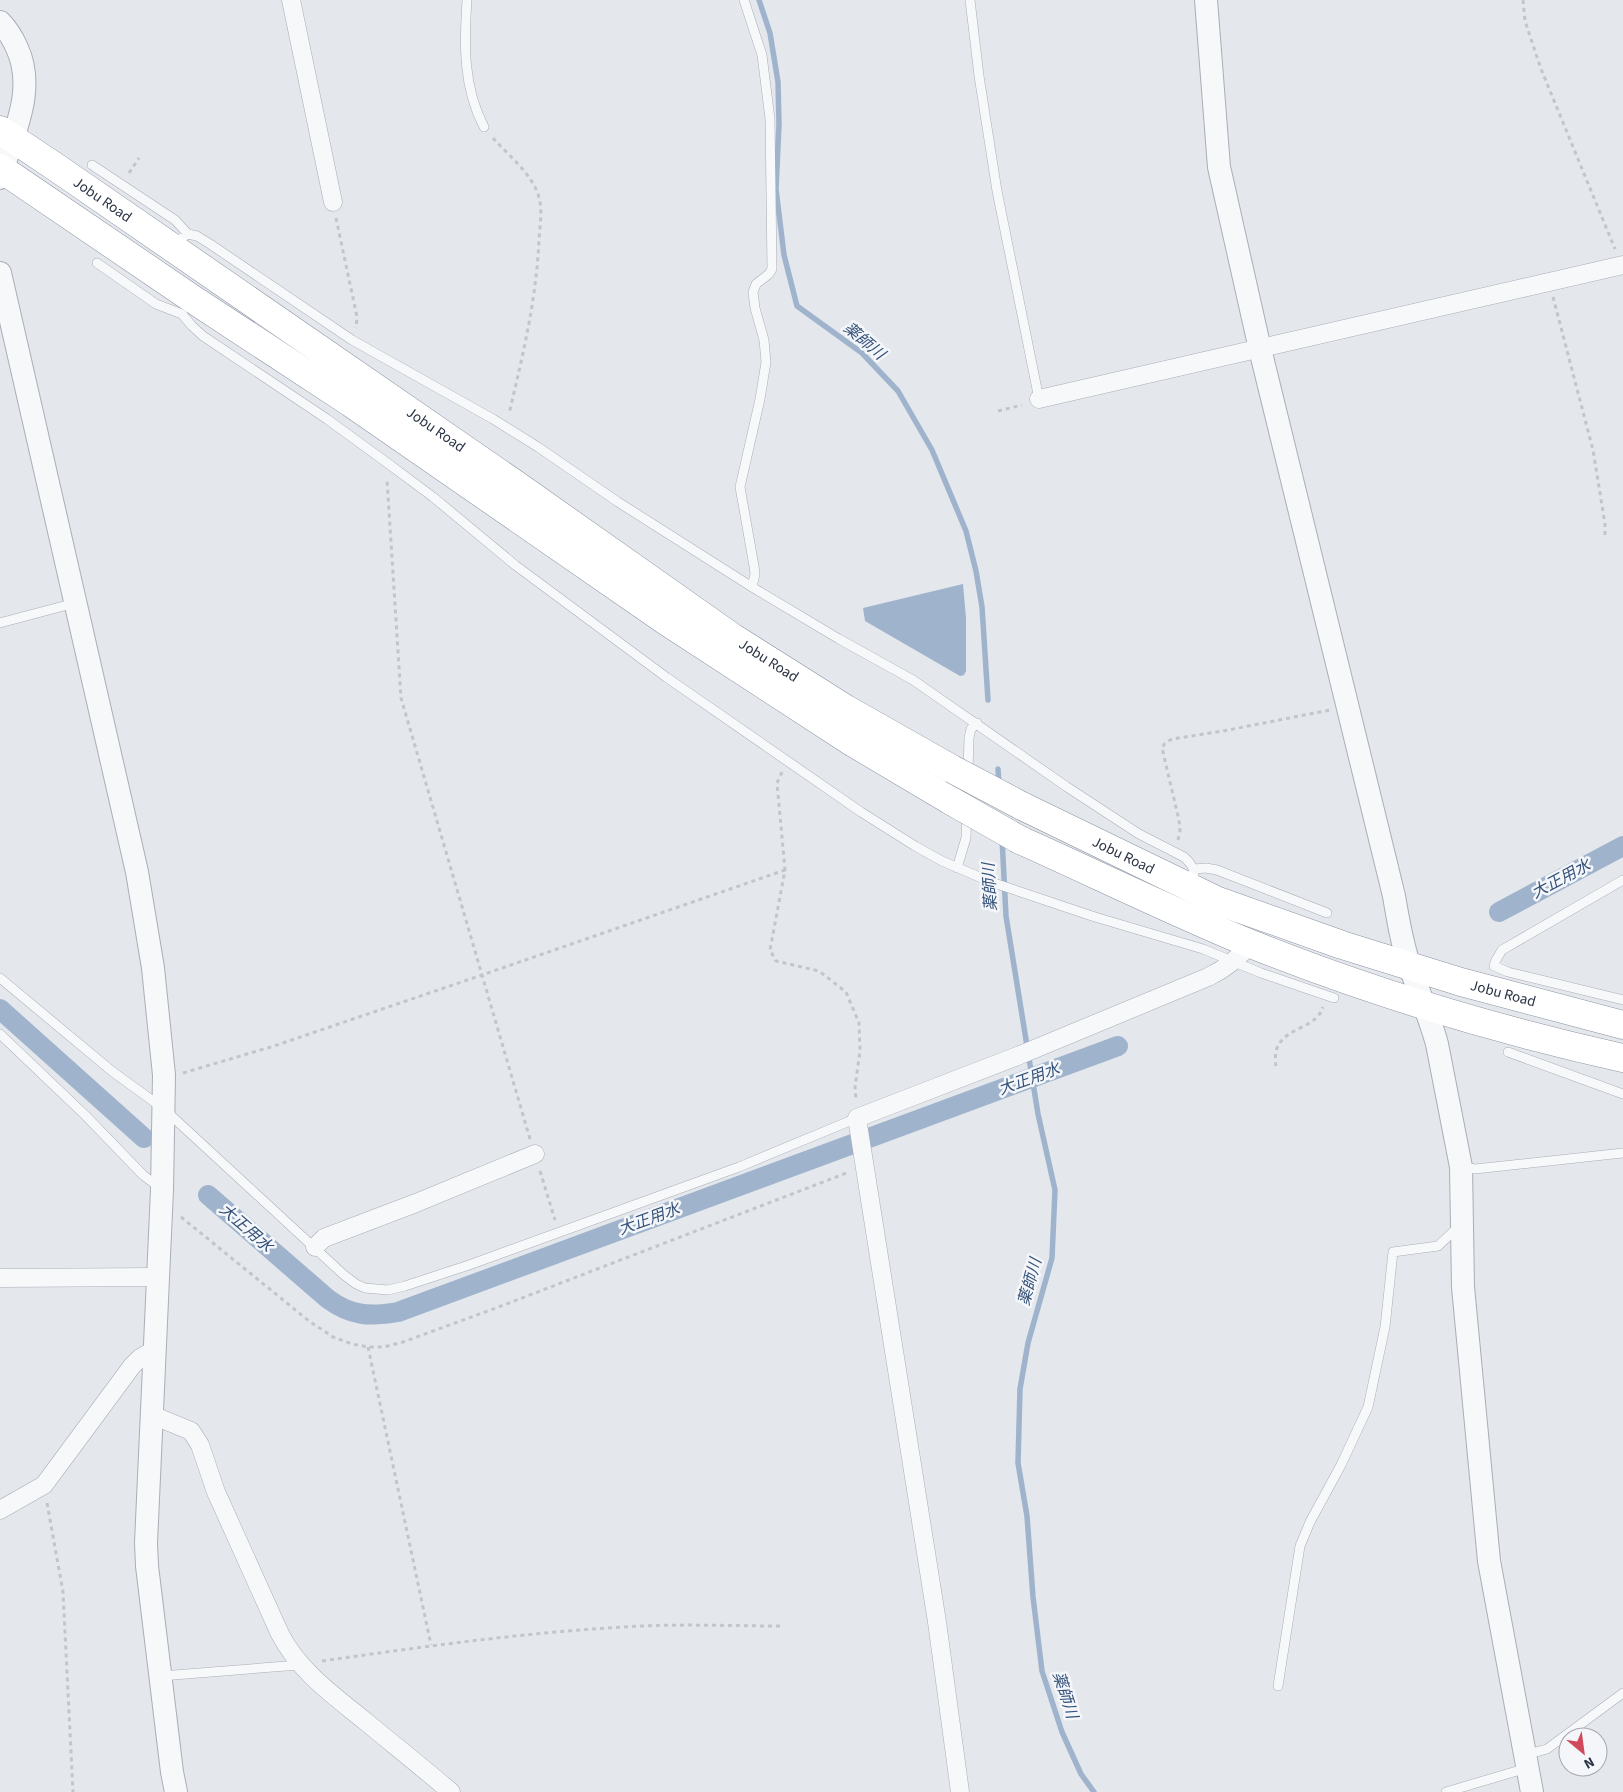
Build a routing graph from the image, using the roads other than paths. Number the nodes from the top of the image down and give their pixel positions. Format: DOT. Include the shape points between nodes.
graph roads {
  1 [pos="290,0"];
  2 [pos="467,0"];
  3 [pos="744,0"];
  4 [pos="970,0"];
  5 [pos="1206,0"];
  6 [pos="0,22"];
  7 [pos="484,127"];
  8 [pos="6,135"];
  9 [pos="92,165"];
  10 [pos="1,172"];
  11 [pos="333,202"];
  12 [pos="179,240"];
  13 [pos="97,263"];
  14 [pos="1622,266"];
  15 [pos="0,274"];
  16 [pos="187,306"];
  17 [pos="1260,348"];
  18 [pos="1039,399"];
  19 [pos="752,587"];
  20 [pos="75,602"];
  21 [pos="0,623"];
  22 [pos="977,723"];
  23 [pos="957,868"];
  24 [pos="1192,878"];
  25 [pos="1623,880"];
  26 [pos="1326,913"];
  27 [pos="1242,953"];
  28 [pos="1410,966"];
  29 [pos="0,978"];
  30 [pos="1334,998"];
  31 [pos="1623,1000"];
  32 [pos="1424,1004"];
  33 [pos="1623,1026"];
  34 [pos="0,1034"];
  35 [pos="1508,1052"];
  36 [pos="1623,1058"];
  37 [pos="1623,1094"];
  38 [pos="164,1110"];
  39 [pos="858,1123"];
  40 [pos="1623,1153"];
  41 [pos="534,1154"];
  42 [pos="1461,1167"];
  43 [pos="162,1190"];
  44 [pos="1463,1222"];
  45 [pos="315,1247"];
  46 [pos="157,1277"];
  47 [pos="0,1278"];
  48 [pos="154,1350"];
  49 [pos="152,1416"];
  50 [pos="0,1510"];
  51 [pos="299,1665"];
  52 [pos="160,1676"];
  53 [pos="1278,1686"];
  54 [pos="1623,1693"];
  55 [pos="1526,1761"];
  56 [pos="176,1792"];
  57 [pos="452,1792"];
  58 [pos="960,1792"];
  59 [pos="1446,1792"];
  60 [pos="1532,1792"];
  1 -- 11 [label="street"];
  2 -- 7 [label="lane" via="464,47 472,98"];
  3 -- 19 [label="lane" via="762,55 770,119 772,269 752,292 766,362 740,487 755,574"];
  4 -- 18 [label="lane" via="997,191"];
  5 -- 17 [label="street" via="1219,167"];
  6 -- 8 [label="street" via="21,56 26,84 24,100"];
  8 -- 10 [label="street"];
  8 -- 12 [label="highway, Jobu Road"];
  9 -- 12 [label="lane" via="175,220"];
  10 -- 16 [label="highway, Jobu Road"];
  12 -- 19 [label="lane" via="197,236 352,340 505,427"];
  12 -- 24 [label="highway, Jobu Road, bridge" via="732,637 846,709 1020,805"];
  13 -- 16 [label="lane" via="156,304"];
  14 -- 17 [label="street"];
  15 -- 20 [label="street"];
  16 -- 23 [label="lane" via="192,326 203,336 386,462 572,609 789,763 915,846"];
  16 -- 27 [label="highway, Jobu Road, bridge" via="350,403 690,637 852,742 1020,840"];
  17 -- 18 [label="street"];
  17 -- 28 [label="street"];
  19 -- 22 [label="lane" via="913,680"];
  20 -- 21 [label="lane"];
  20 -- 38 [label="street" via="138,882 160,1027"];
  22 -- 23 [label="lane" via="969,738 966,838"];
  22 -- 24 [label="lane" via="1067,787 1191,863"];
  23 -- 27 [label="lane" via="1027,895 1203,950"];
  24 -- 26 [label="lane" via="1206,868 1217,870"];
  24 -- 28 [label="highway, Jobu Road" via="1218,901"];
  25 -- 31 [label="lane" via="1502,950 1494,966"];
  27 -- 30 [label="lane"];
  27 -- 32 [label="highway, Jobu Road"];
  27 -- 39 [label="street" via="1222,971 1208,978"];
  28 -- 32 [label="street"];
  28 -- 33 [label="highway, Jobu Road"];
  29 -- 38 [label="lane"];
  32 -- 36 [label="highway, Jobu Road" via="1525,1034"];
  32 -- 42 [label="street" via="1437,1044"];
  34 -- 43 [label="lane"];
  35 -- 37 [label="lane"];
  38 -- 43 [label="street"];
  38 -- 45 [label="lane"];
  39 -- 45 [label="lane" via="469,1265 388,1290 356,1284"];
  39 -- 58 [label="street" via="937,1622"];
  40 -- 42 [label="lane"];
  41 -- 45 [label="street" via="324,1238"];
  42 -- 44 [label="street"];
  43 -- 46 [label="street"];
  44 -- 53 [label="lane" via="1438,1246 1393,1252 1385,1327 1368,1407 1300,1546"];
  44 -- 55 [label="street" via="1463,1287 1489,1561"];
  46 -- 47 [label="street"];
  46 -- 48 [label="street"];
  48 -- 49 [label="street"];
  48 -- 50 [label="street" via="132,1366 44,1485"];
  49 -- 51 [label="street" via="191,1431 200,1445 216,1492 280,1634"];
  49 -- 52 [label="street" via="146,1543"];
  51 -- 52 [label="lane"];
  51 -- 57 [label="street"];
  52 -- 56 [label="street"];
  54 -- 55 [label="lane"];
  55 -- 59 [label="lane"];
  55 -- 60 [label="street"];
}
